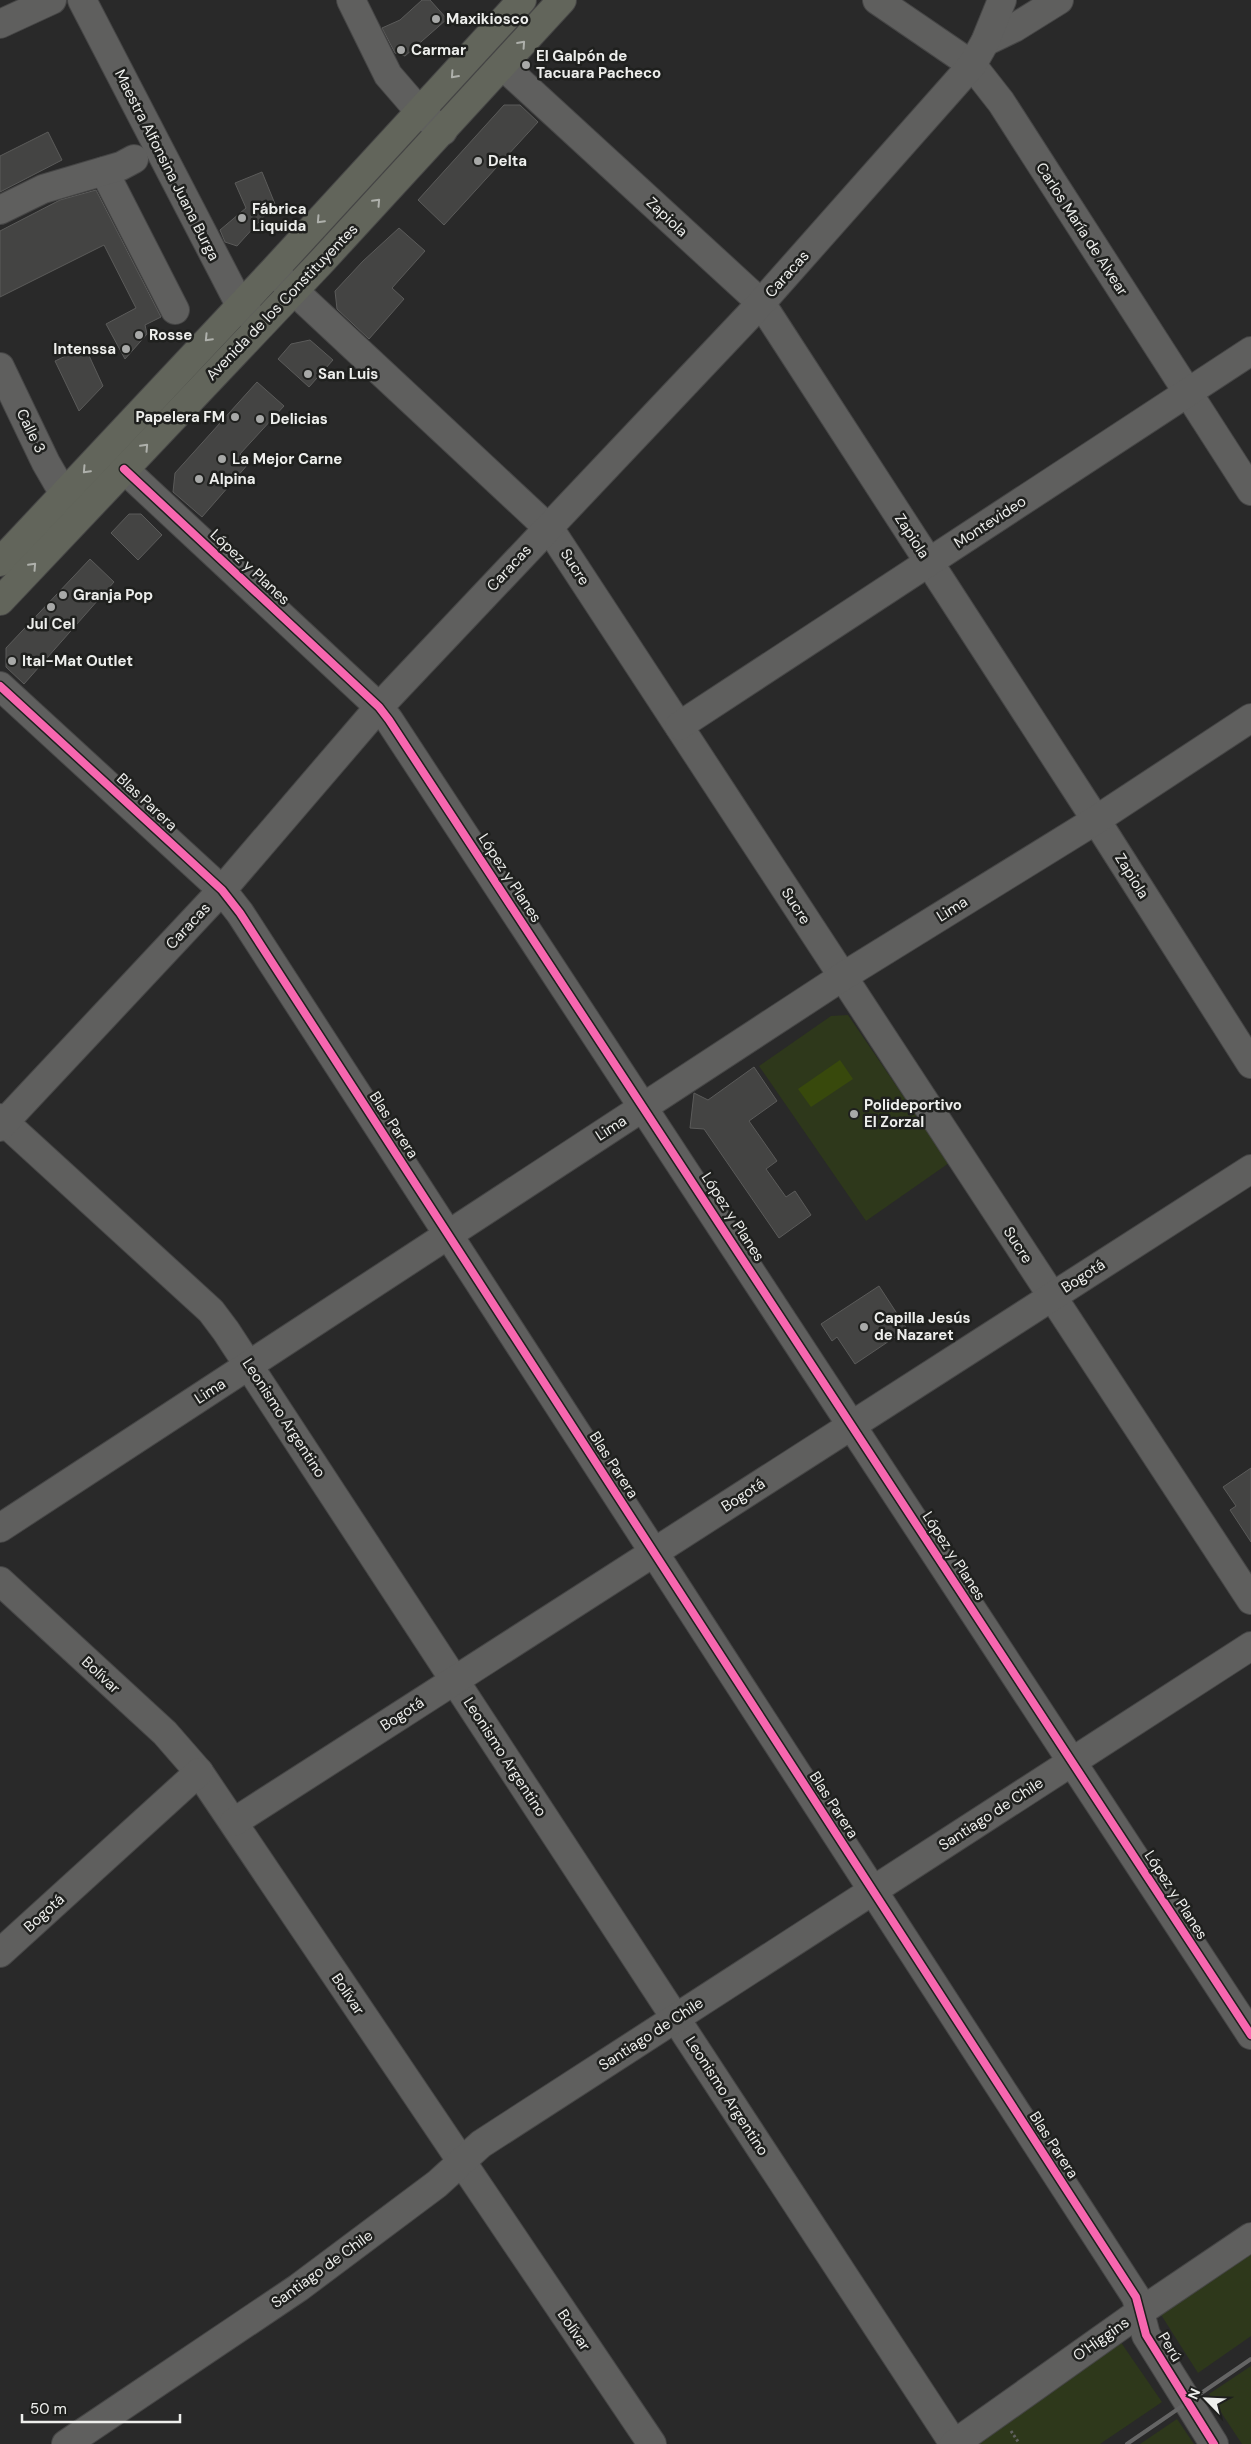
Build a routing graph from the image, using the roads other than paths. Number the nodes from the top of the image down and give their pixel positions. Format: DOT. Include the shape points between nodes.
graph roads {
  1 [pos="52,0"];
  2 [pos="82,0"];
  3 [pos="351,0"];
  4 [pos="522,0"];
  5 [pos="562,0"];
  6 [pos="877,0"];
  7 [pos="1002,0"];
  8 [pos="1059,0"];
  9 [pos="0,24"];
  10 [pos="979,54"];
  11 [pos="503,66"];
  12 [pos="420,112"];
  13 [pos="443,131"];
  14 [pos="134,159"];
  15 [pos="104,171"];
  16 [pos="0,210"];
  17 [pos="273,271"];
  18 [pos="294,291"];
  19 [pos="760,303"];
  20 [pos="240,305"];
  21 [pos="174,310"];
  22 [pos="260,325"];
  23 [pos="1251,351"];
  24 [pos="0,367"];
  25 [pos="1187,393"];
  26 [pos="124,469"];
  27 [pos="1251,491"];
  28 [pos="64,494"];
  29 [pos="547,527"];
  30 [pos="0,562"];
  31 [pos="929,562"];
  32 [pos="0,601"];
  33 [pos="0,686"];
  34 [pos="379,707"];
  35 [pos="1251,718"];
  36 [pos="679,726"];
  37 [pos="1096,820"];
  38 [pos="222,890"];
  39 [pos="842,978"];
  40 [pos="1251,1064"];
  41 [pos="644,1107"];
  42 [pos="1,1123"];
  43 [pos="1251,1169"];
  44 [pos="448,1235"];
  45 [pos="1052,1297"];
  46 [pos="249,1365"];
  47 [pos="852,1425"];
  48 [pos="0,1528"];
  49 [pos="654,1552"];
  50 [pos="0,1581"];
  51 [pos="1251,1600"];
  52 [pos="1251,1646"];
  53 [pos="455,1680"];
  54 [pos="1072,1761"];
  55 [pos="199,1772"];
  56 [pos="234,1822"];
  57 [pos="873,1890"];
  58 [pos="0,1953"];
  59 [pos="676,2018"];
  60 [pos="1251,2035"];
  61 [pos="460,2161"];
  62 [pos="1251,2237"];
  63 [pos="1140,2312"];
  64 [pos="66,2444"];
  65 [pos="652,2444"];
  66 [pos="954,2444"];
  67 [pos="1214,2444"];
  1 -- 9 [label="street"];
  2 -- 20 [label="street, Maestra Alfonsina Juana Burga"];
  3 -- 12 [label="street" via="388,75"];
  4 -- 12 [label="main road, Avenida de los Constituyentes, one-way"];
  11 -- 5 [label="main road, Avenida de los Constituyentes, one-way"];
  6 -- 10 [label="street, Carlos María de Alvear"];
  7 -- 10 [label="street, Caracas"];
  8 -- 10 [label="street"];
  10 -- 19 [label="street, Caracas"];
  10 -- 25 [label="street, Carlos María de Alvear" via="1001,102"];
  11 -- 13 [label="main road, Avenida de los Constituyentes"];
  11 -- 19 [label="street, Zapiola"];
  12 -- 13 [label="street"];
  12 -- 17 [label="main road, Avenida de los Constituyentes, one-way"];
  18 -- 13 [label="main road, Avenida de los Constituyentes, one-way"];
  14 -- 15 [label="street"];
  15 -- 16 [label="street" via="43,189"];
  15 -- 21 [label="street"];
  17 -- 18 [label="street, Sucre"];
  17 -- 20 [label="main road, Avenida de los Constituyentes"];
  18 -- 22 [label="main road, Avenida de los Constituyentes"];
  18 -- 29 [label="street, Sucre"];
  19 -- 29 [label="street, Caracas"];
  19 -- 31 [label="street, Zapiola"];
  20 -- 22 [label="street, Maestra Alfonsina Juana Burga"];
  20 -- 28 [label="main road, Avenida de los Constituyentes, one-way"];
  26 -- 22 [label="main road, Avenida de los Constituyentes, one-way"];
  23 -- 25 [label="street, Montevideo"];
  24 -- 28 [label="street, Calle 3"];
  25 -- 27 [label="street, Carlos María de Alvear"];
  25 -- 31 [label="street, Montevideo"];
  32 -- 26 [label="main road, Avenida de los Constituyentes, one-way"];
  26 -- 34 [label="street, López y Planes"];
  28 -- 30 [label="main road, Avenida de los Constituyentes"];
  29 -- 34 [label="street, Caracas"];
  29 -- 36 [label="street, Sucre"];
  31 -- 36 [label="street, Montevideo"];
  31 -- 37 [label="street, Zapiola"];
  33 -- 38 [label="street, Blas Parera"];
  34 -- 38 [label="street, Caracas"];
  34 -- 41 [label="street, López y Planes"];
  35 -- 37 [label="street, Lima"];
  36 -- 39 [label="street, Sucre"];
  37 -- 39 [label="street, Lima"];
  37 -- 40 [label="street, Zapiola"];
  38 -- 42 [label="street, Caracas"];
  38 -- 44 [label="street, Blas Parera"];
  39 -- 41 [label="street, Lima"];
  39 -- 45 [label="street, Sucre"];
  41 -- 44 [label="street, Lima"];
  41 -- 47 [label="street, López y Planes"];
  42 -- 46 [label="street, Leonismo Argentino" via="211,1312"];
  43 -- 45 [label="street, Bogotá"];
  44 -- 46 [label="street, Lima"];
  44 -- 49 [label="street, Blas Parera"];
  45 -- 47 [label="street, Bogotá"];
  45 -- 51 [label="street, Sucre"];
  46 -- 48 [label="street, Lima"];
  46 -- 53 [label="street, Leonismo Argentino"];
  47 -- 49 [label="street, Bogotá"];
  47 -- 54 [label="street, López y Planes"];
  49 -- 53 [label="street, Bogotá"];
  49 -- 57 [label="street, Blas Parera"];
  50 -- 55 [label="street, Bolívar" via="164,1733"];
  52 -- 54 [label="street, Santiago de Chile"];
  53 -- 56 [label="street, Bogotá"];
  53 -- 59 [label="street, Leonismo Argentino"];
  54 -- 57 [label="street, Santiago de Chile"];
  54 -- 60 [label="street, López y Planes"];
  55 -- 56 [label="street, Bolívar"];
  55 -- 58 [label="street, Bogotá"];
  56 -- 61 [label="street, Bolívar"];
  57 -- 59 [label="street, Santiago de Chile"];
  57 -- 63 [label="street, Blas Parera" via="1136,2297"];
  59 -- 61 [label="street, Santiago de Chile" via="481,2144"];
  59 -- 66 [label="street, Leonismo Argentino"];
  61 -- 64 [label="street, Santiago de Chile" via="437,2184 298,2288"];
  61 -- 65 [label="street, Bolívar"];
  62 -- 63 [label="street, O'Higgins"];
  63 -- 66 [label="street, O'Higgins"];
  63 -- 67 [label="street, Perú" via="1146,2335"];
}
